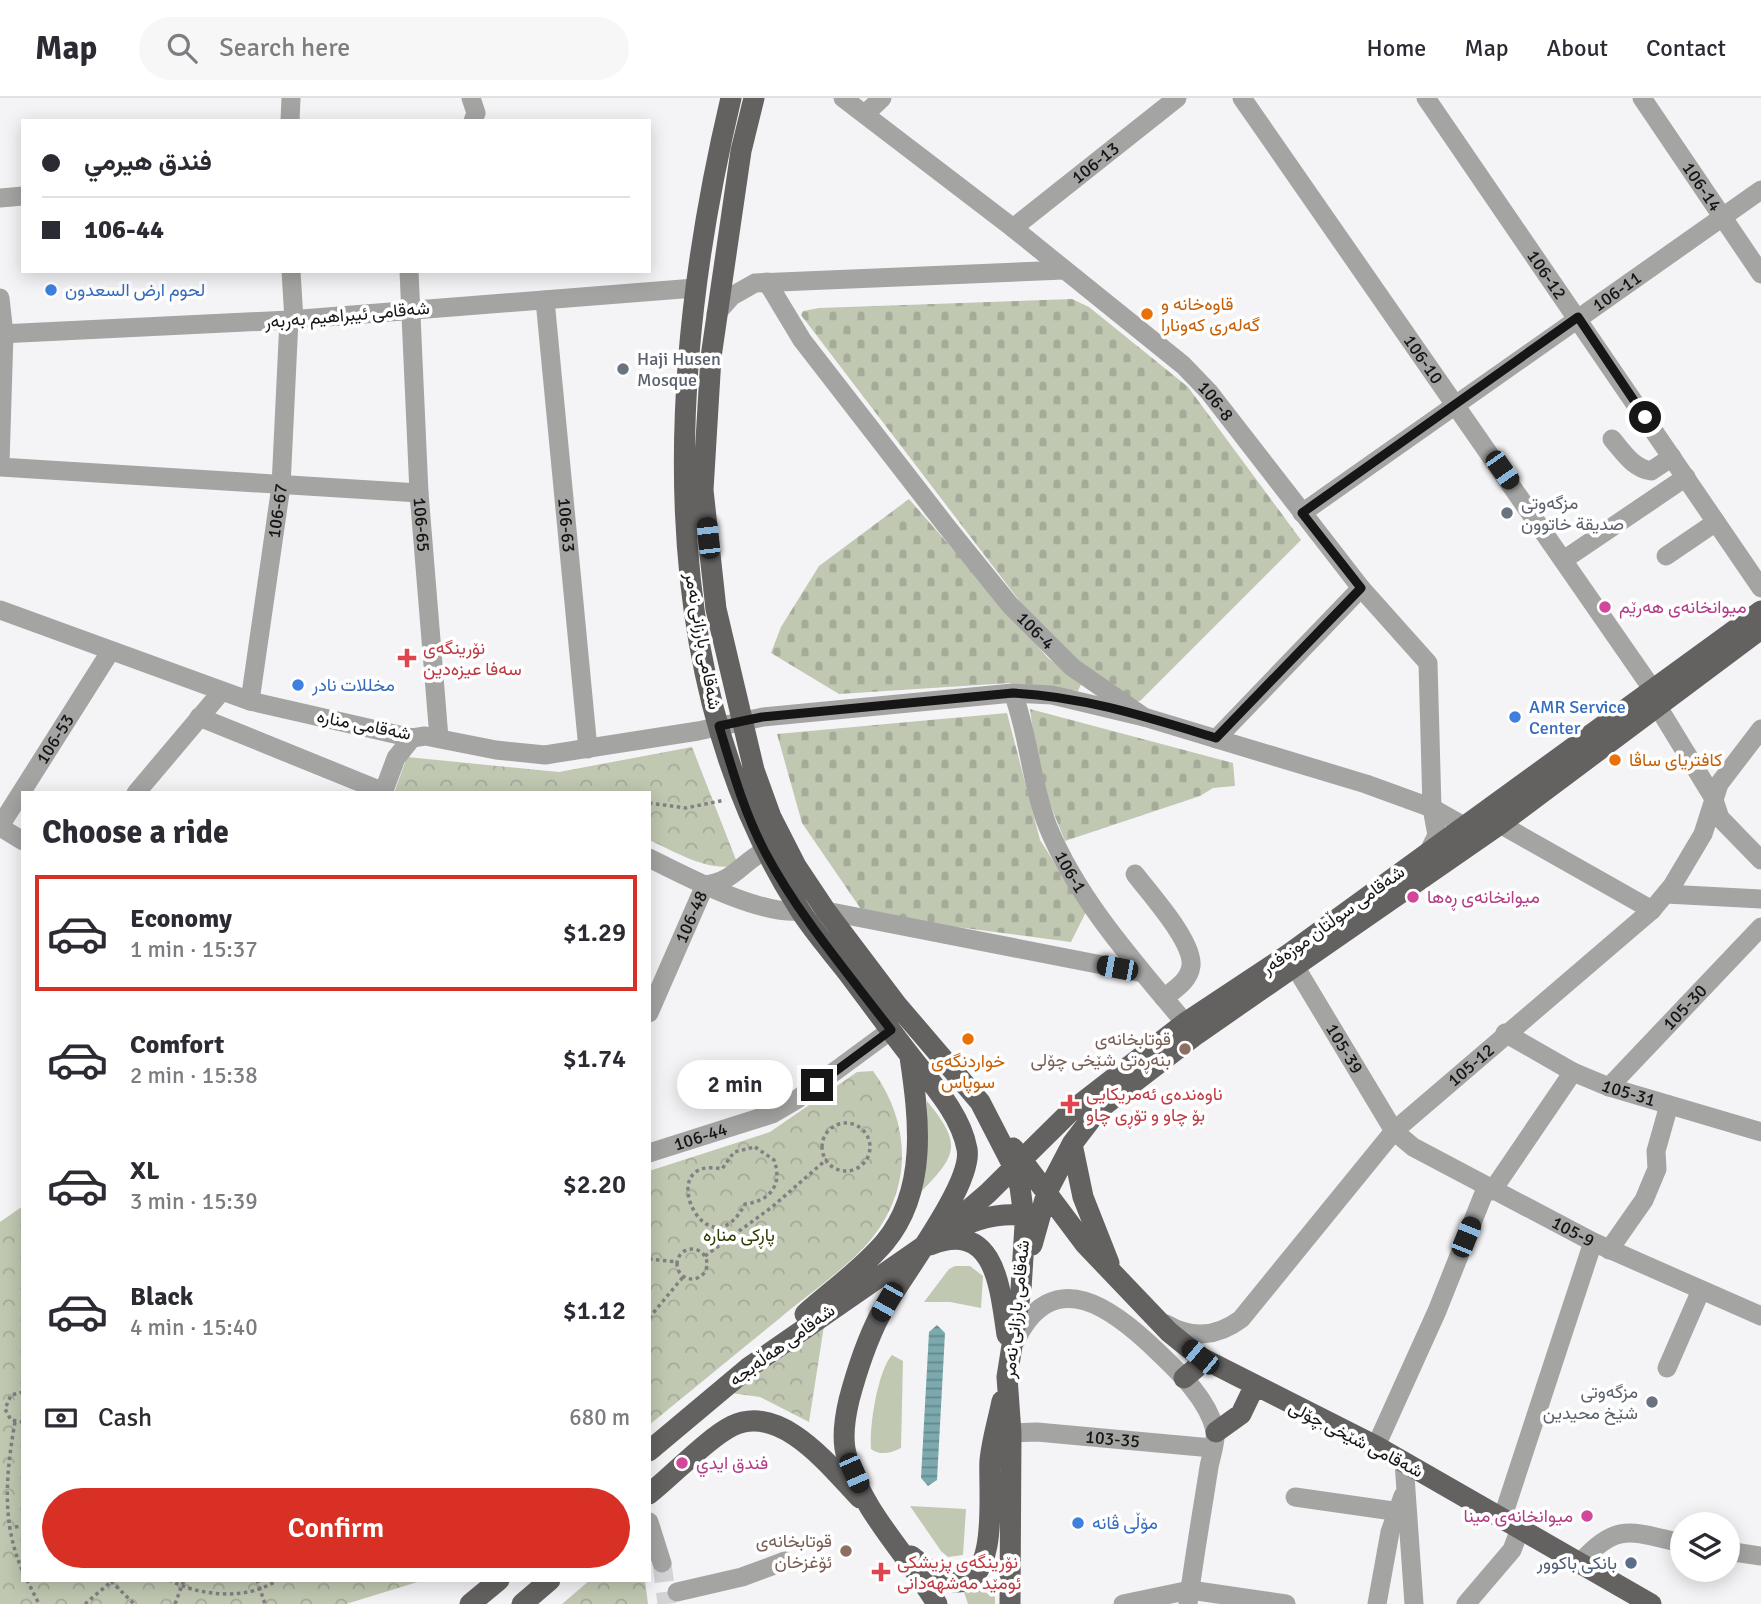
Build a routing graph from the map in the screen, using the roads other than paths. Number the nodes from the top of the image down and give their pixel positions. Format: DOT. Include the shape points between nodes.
graph roads {
  1 [pos="291,98"];
  2 [pos="471,98"];
  3 [pos="731,98"];
  4 [pos="754,98"];
  5 [pos="843,98"];
  6 [pos="882,98"];
  7 [pos="1177,98"];
  8 [pos="1242,98"];
  9 [pos="1426,98"];
  10 [pos="1642,98"];
  11 [pos="865,114"];
  12 [pos="290,119"];
  13 [pos="474,119"];
  14 [pos="1761,190"];
  15 [pos="21,196"];
  16 [pos="0,198"];
  17 [pos="1723,217"];
  18 [pos="1013,228"];
  19 [pos="724,260"];
  20 [pos="1064,270"];
  21 [pos="291,273"];
  22 [pos="409,273"];
  23 [pos="1761,274"];
  24 [pos="761,282"];
  25 [pos="695,288"];
  26 [pos="0,298"];
  27 [pos="545,300"];
  28 [pos="413,309"];
  29 [pos="716,314"];
  30 [pos="1578,317"];
  31 [pos="291,320"];
  32 [pos="2,334"];
  33 [pos="1456,403"];
  34 [pos="1612,439"];
  35 [pos="1672,457"];
  36 [pos="0,466"];
  37 [pos="1686,477"];
  38 [pos="281,486"];
  39 [pos="419,493"];
  40 [pos="1302,513"];
  41 [pos="1716,522"];
  42 [pos="1666,556"];
  43 [pos="1565,559"];
  44 [pos="1361,588"];
  45 [pos="1761,589"];
  46 [pos="0,610"];
  47 [pos="1761,611"];
  48 [pos="1761,629"];
  49 [pos="110,652"];
  50 [pos="222,691"];
  51 [pos="1013,693"];
  52 [pos="1656,698"];
  53 [pos="250,701"];
  54 [pos="199,717"];
  55 [pos="1144,717"];
  56 [pos="741,721"];
  57 [pos="719,726"];
  58 [pos="1761,729"];
  59 [pos="412,738"];
  60 [pos="439,738"];
  61 [pos="1216,738"];
  62 [pos="588,749"];
  63 [pos="23,791"];
  64 [pos="138,791"];
  65 [pos="381,791"];
  66 [pos="383,791"];
  67 [pos="21,794"];
  68 [pos="1713,797"];
  69 [pos="1432,808"];
  70 [pos="1500,824"];
  71 [pos="0,827"];
  72 [pos="1464,827"];
  73 [pos="21,840"];
  74 [pos="764,850"];
  75 [pos="1758,851"];
  76 [pos="1428,853"];
  77 [pos="651,860"];
  78 [pos="1135,874"];
  79 [pos="705,885"];
  80 [pos="1666,894"];
  81 [pos="1761,900"];
  82 [pos="1652,910"];
  83 [pos="800,911"];
  84 [pos="826,911"];
  85 [pos="1761,927"];
  86 [pos="1296,968"];
  87 [pos="1143,973"];
  88 [pos="1164,998"];
  89 [pos="651,1008"];
  90 [pos="1185,1023"];
  91 [pos="891,1030"];
  92 [pos="1505,1033"];
  93 [pos="909,1055"];
  94 [pos="1573,1072"];
  95 [pos="1609,1087"];
  96 [pos="1669,1105"];
  97 [pos="990,1118"];
  98 [pos="1394,1131"];
  99 [pos="1761,1132"];
  100 [pos="1072,1144"];
  101 [pos="651,1152"];
  102 [pos="1018,1164"];
  103 [pos="1489,1190"];
  104 [pos="1047,1192"];
  105 [pos="1031,1216"];
  106 [pos="929,1243"];
  107 [pos="1085,1244"];
  108 [pos="1601,1246"];
  109 [pos="1114,1275"];
  110 [pos="1701,1290"];
  111 [pos="1145,1307"];
  112 [pos="1761,1316"];
  113 [pos="1010,1352"];
  114 [pos="1200,1357"];
  115 [pos="748,1367"];
  116 [pos="1667,1368"];
  117 [pos="1007,1377"];
  118 [pos="1184,1378"];
  119 [pos="1254,1387"];
  120 [pos="1011,1433"];
  121 [pos="1214,1440"];
  122 [pos="1376,1446"];
  123 [pos="651,1449"];
  124 [pos="1404,1462"];
  125 [pos="651,1492"];
  126 [pos="1295,1497"];
  127 [pos="870,1508"];
  128 [pos="1402,1512"];
  129 [pos="1511,1524"];
  130 [pos="651,1528"];
  131 [pos="1670,1541"];
  132 [pos="898,1547"];
  133 [pos="1740,1553"];
  134 [pos="1761,1556"];
  135 [pos="785,1561"];
  136 [pos="662,1563"];
  137 [pos="1580,1563"];
  138 [pos="497,1582"];
  139 [pos="548,1582"];
  140 [pos="677,1592"];
  141 [pos="1189,1597"];
  142 [pos="470,1604"];
  143 [pos="522,1604"];
  144 [pos="937,1604"];
  145 [pos="1010,1604"];
  146 [pos="1123,1604"];
  147 [pos="1286,1604"];
  148 [pos="1377,1604"];
  149 [pos="1414,1604"];
  150 [pos="1466,1604"];
  151 [pos="1651,1604"];
  1 -- 12 [label="street"];
  2 -- 13 [label="street"];
  3 -- 25 [label="main road, شەقامی بارزانی نەمر"];
  4 -- 19 [label="main road, شەقامی بارزانی نەمر"];
  5 -- 11 [label="street, 106-8"];
  6 -- 11 [label="street"];
  7 -- 18 [label="street, 106-13"];
  8 -- 33 [label="street, 106-10"];
  9 -- 30 [label="street, 106-12"];
  10 -- 17 [label="street, 106-14"];
  11 -- 18 [label="street, 106-8"];
  14 -- 17 [label="street, 106-11"];
  15 -- 16 [label="street"];
  17 -- 23 [label="street, 106-14"];
  17 -- 30 [label="street, 106-11"];
  18 -- 20 [label="street, 106-8"];
  19 -- 24 [label="street" via="741,276"];
  19 -- 29 [label="main road, شەقامی بارزانی نەمر"];
  20 -- 24 [label="street"];
  20 -- 40 [label="street, 106-8" via="1183,365"];
  21 -- 31 [label="street, 106-67"];
  22 -- 28 [label="street, 106-65"];
  24 -- 29 [label="street" via="732,296"];
  24 -- 55 [label="street, 106-4" via="1010,605 1072,667"];
  25 -- 27 [label="street, شەقامی ئیبراهیم بەربەر"];
  25 -- 57 [label="main road, شەقامی بارزانی نەمر" via="683,489 694,600"];
  26 -- 32 [label="street"];
  27 -- 28 [label="street, شەقامی ئیبراهیم بەربەر"];
  27 -- 62 [label="street, 106-63"];
  28 -- 31 [label="street, شەقامی ئیبراهیم بەربەر"];
  28 -- 39 [label="street, 106-65"];
  29 -- 56 [label="main road, شەقامی بارزانی نەمر" via="703,490 716,608"];
  30 -- 33 [label="street, 106-11"];
  30 -- 35 [label="street, 106-12"];
  31 -- 32 [label="street, شەقامی ئیبراهیم بەربەر"];
  31 -- 38 [label="street, 106-67"];
  32 -- 36 [label="street"];
  33 -- 40 [label="street, 106-11"];
  33 -- 43 [label="street, 106-10"];
  34 -- 35 [label="street" via="1636,467 1646,470"];
  35 -- 37 [label="street, 106-12"];
  36 -- 38 [label="street"];
  37 -- 41 [label="street, 106-12"];
  37 -- 43 [label="street"];
  38 -- 39 [label="street"];
  38 -- 53 [label="street, 106-67"];
  39 -- 60 [label="street, 106-65"];
  40 -- 44 [label="street, 106-8"];
  41 -- 42 [label="street"];
  41 -- 45 [label="street, 106-12"];
  43 -- 52 [label="street, 106-10"];
  44 -- 61 [label="street"];
  44 -- 69 [label="street, 106-8" via="1428,663"];
  46 -- 49 [label="street, شەقامی منارە"];
  47 -- 52 [label="main road, شەقامی سوڵتان موزەفەر"];
  48 -- 52 [label="main road, شەقامی سوڵتان موزەفەر"];
  49 -- 50 [label="street, شەقامی منارە"];
  49 -- 63 [label="street, 106-53"];
  50 -- 53 [label="street, شەقامی منارە"];
  50 -- 54 [label="street"];
  51 -- 55 [label="street, شەقامی منارە" via="1052,695"];
  51 -- 56 [label="street, شەقامی منارە"];
  51 -- 87 [label="street, 106-1" via="1047,825 1096,909"];
  52 -- 68 [label="street, 106-10"];
  52 -- 70 [label="main road, شەقامی سوڵتان موزەفەر"];
  52 -- 72 [label="main road, شەقامی سوڵتان موزەفەر"];
  53 -- 59 [label="street, شەقامی منارە"];
  54 -- 64 [label="street"];
  54 -- 65 [label="street"];
  55 -- 61 [label="street, 106-4"];
  56 -- 57 [label="street, شەقامی منارە"];
  56 -- 84 [label="main road, شەقامی بارزانی نەمر" via="771,817"];
  57 -- 62 [label="street, شەقامی منارە"];
  57 -- 74 [label="main road, شەقامی بارزانی نەمر" via="740,796"];
  58 -- 68 [label="street, 105-12"];
  59 -- 60 [label="street, شەقامی منارە"];
  59 -- 66 [label="street" via="397,758"];
  60 -- 62 [label="street, شەقامی منارە" via="545,755"];
  61 -- 69 [label="street, 106-4"];
  67 -- 71 [label="street, 106-53"];
  68 -- 75 [label="street, 106-10" via="1720,818"];
  68 -- 80 [label="street, 105-12" via="1706,827"];
  69 -- 72 [label="street, 106-4"];
  69 -- 76 [label="street, 106-8" via="1437,835"];
  70 -- 82 [label="street"];
  70 -- 86 [label="main road, شەقامی سوڵتان موزەفەر"];
  71 -- 73 [label="street"];
  72 -- 76 [label="main road, شەقامی سوڵتان موزەفەر"];
  74 -- 79 [label="street, 106-48" via="722,884"];
  74 -- 83 [label="main road, شەقامی بارزانی نەمر"];
  76 -- 90 [label="main road, شەقامی سوڵتان موزەفەر"];
  77 -- 79 [label="street"];
  78 -- 88 [label="street" via="1187,944 1191,965 1185,981"];
  79 -- 83 [label="street" via="783,913"];
  79 -- 89 [label="street, 106-48"];
  80 -- 81 [label="street"];
  80 -- 82 [label="street, 105-12"];
  82 -- 92 [label="street, 105-12"];
  83 -- 91 [label="main road, شەقامی بارزانی نەمر"];
  84 -- 87 [label="street"];
  84 -- 97 [label="main road, شەقامی بارزانی نەمر"];
  85 -- 95 [label="street, 105-30"];
  86 -- 98 [label="street, 105-39"];
  86 -- 100 [label="main road, شەقامی سوڵتان موزەفەر" via="1197,1034 1104,1105"];
  87 -- 88 [label="street, 106-1"];
  88 -- 90 [label="street, 106-1"];
  90 -- 102 [label="main road, شەقامی سوڵتان موزەفەر" via="1070,1112"];
  91 -- 93 [label="main road, شەقامی بارزانی نەمر"];
  91 -- 101 [label="street, 106-44" via="772,1114"];
  92 -- 94 [label="street, 105-31"];
  92 -- 98 [label="street, 105-12"];
  93 -- 106 [label="main road, شەقامی بارزانی نەمر" via="958,1124 969,1159"];
  93 -- 115 [label="main road" via="917,1103 918,1156 900,1218 881,1247"];
  94 -- 95 [label="street, 105-31"];
  94 -- 103 [label="street"];
  95 -- 96 [label="street, 105-31"];
  96 -- 99 [label="street, 105-31"];
  96 -- 108 [label="street" via="1659,1138 1657,1169 1644,1200"];
  97 -- 102 [label="main road, شەقامی شێخی چۆلی"];
  98 -- 103 [label="street, 105-9" via="1413,1147"];
  98 -- 111 [label="street, 105-12" via="1249,1311 1231,1326 1209,1334 1185,1333"];
  100 -- 104 [label="main road, شەقامی سوڵتان موزەفەر"];
  100 -- 109 [label="main road" via="1083,1197"];
  102 -- 104 [label="main road, شەقامی شێخی چۆلی"];
  102 -- 105 [label="main road, شەقامی بارزانی نەمر" via="1023,1199"];
  102 -- 106 [label="main road, شەقامی سوڵتان موزەفەر"];
  103 -- 108 [label="street, 105-9"];
  103 -- 122 [label="street"];
  104 -- 105 [label="main road, شەقامی سوڵتان موزەفەر"];
  104 -- 107 [label="main road, شەقامی شێخی چۆلی"];
  105 -- 106 [label="main road" via="991,1216"];
  105 -- 107 [label="main road, شەقامی شێخی چۆلی" via="1056,1225"];
  105 -- 113 [label="main road, شەقامی بارزانی نەمر"];
  106 -- 113 [label="main road" via="951,1238 988,1255 995,1267"];
  106 -- 115 [label="main road, شەقامی هەڵەبجە"];
  106 -- 127 [label="main road, شەقامی بارزانی نەمر" via="879,1317 847,1409 846,1455"];
  107 -- 109 [label="main road, شەقامی شێخی چۆلی"];
  108 -- 110 [label="street, 105-9"];
  108 -- 129 [label="street"];
  109 -- 111 [label="main road, شەقامی شێخی چۆلی"];
  110 -- 112 [label="street, 105-9"];
  110 -- 116 [label="street"];
  111 -- 114 [label="main road, شەقامی شێخی چۆلی"];
  113 -- 117 [label="main road, شەقامی بارزانی نەمر"];
  113 -- 118 [label="street" via="1037,1311 1059,1299 1081,1298 1124,1321"];
  114 -- 118 [label="main road"];
  114 -- 119 [label="main road, شەقامی شێخی چۆلی"];
  115 -- 123 [label="main road, شەقامی هەڵەبجە"];
  117 -- 120 [label="main road, شەقامی بارزانی نەمر"];
  117 -- 132 [label="main road" via="991,1452 987,1548 978,1569 964,1581 948,1581"];
  118 -- 121 [label="street"];
  119 -- 121 [label="main road" via="1241,1414"];
  119 -- 122 [label="main road, شەقامی شێخی چۆلی"];
  120 -- 121 [label="street, 103-35"];
  120 -- 145 [label="main road, شەقامی بارزانی نەمر"];
  121 -- 141 [label="street"];
  122 -- 124 [label="main road, شەقامی شێخی چۆلی"];
  124 -- 128 [label="street"];
  124 -- 129 [label="main road, شەقامی شێخی چۆلی"];
  125 -- 127 [label="main road" via="727,1429 748,1422 771,1425 805,1440"];
  126 -- 128 [label="street"];
  127 -- 132 [label="main road, شەقامی بارزانی نەمر"];
  128 -- 148 [label="street" via="1390,1532"];
  128 -- 149 [label="street"];
  129 -- 137 [label="main road, شەقامی شێخی چۆلی"];
  129 -- 150 [label="street" via="1512,1550"];
  130 -- 136 [label="street"];
  131 -- 137 [label="street" via="1619,1531 1596,1544"];
  132 -- 144 [label="main road, شەقامی بارزانی نەمر"];
  133 -- 134 [label="street"];
  135 -- 140 [label="street" via="742,1577"];
  137 -- 151 [label="main road, شەقامی شێخی چۆلی"];
  138 -- 142 [label="main road"];
  139 -- 143 [label="main road"];
  141 -- 146 [label="street"];
  141 -- 147 [label="street"];
}
